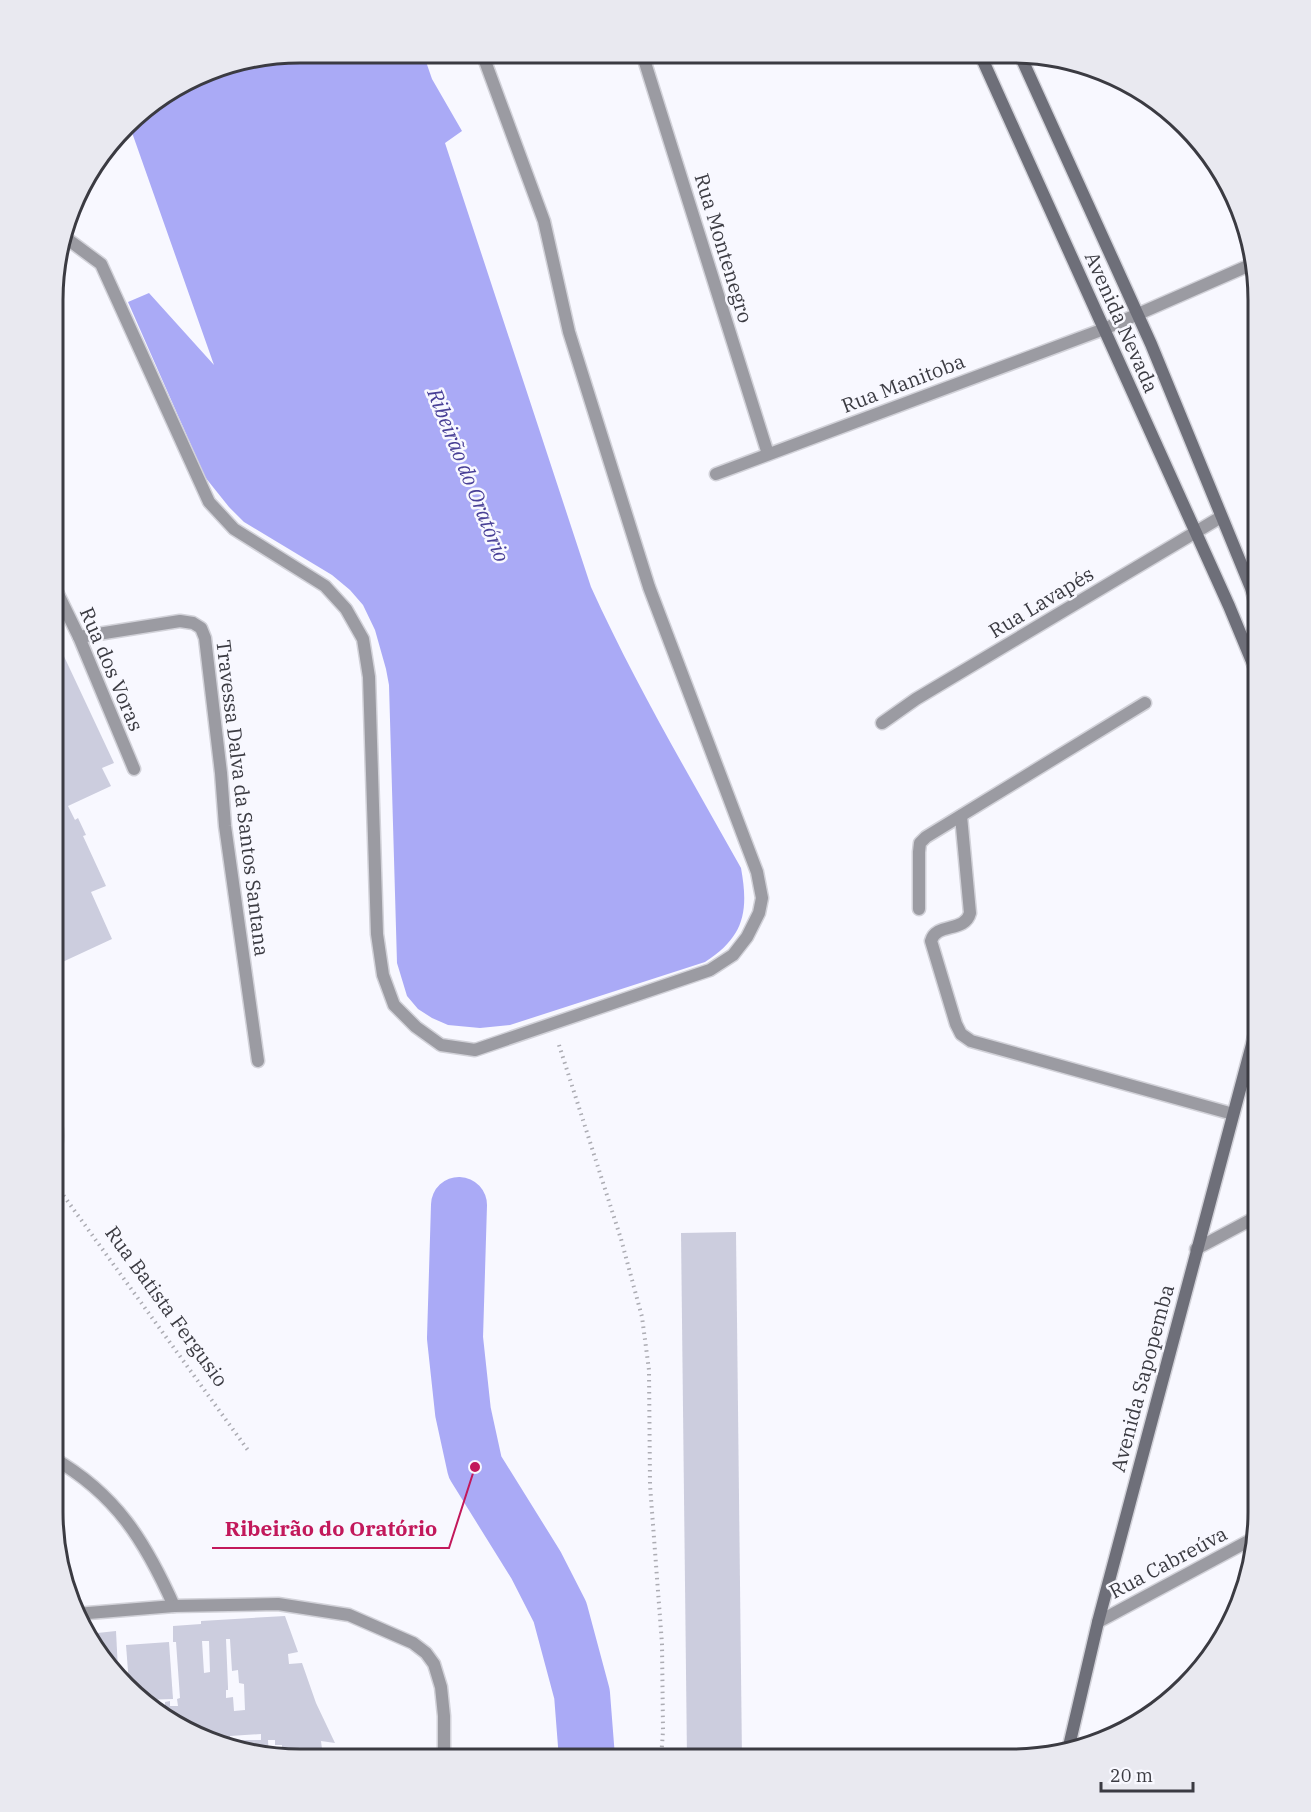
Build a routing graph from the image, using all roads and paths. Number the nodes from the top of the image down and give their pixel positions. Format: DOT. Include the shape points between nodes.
graph roads {
  1 [pos="486,63"];
  2 [pos="645,63"];
  3 [pos="984,63"];
  4 [pos="1024,64"];
  5 [pos="70,242"];
  6 [pos="1246,267"];
  7 [pos="1137,314"];
  8 [pos="1104,329"];
  9 [pos="768,454"];
  10 [pos="716,474"];
  11 [pos="1221,517"];
  12 [pos="1195,532"];
  13 [pos="1248,571"];
  14 [pos="63,604"];
  15 [pos="79,637"];
  16 [pos="1248,652"];
  17 [pos="1145,703"];
  18 [pos="882,723"];
  19 [pos="134,769"];
  20 [pos="961,816"];
  21 [pos="919,909"];
  22 [pos="552,1024"];
  23 [pos="1248,1059"];
  24 [pos="258,1061"];
  25 [pos="1233,1114"];
  26 [pos="63,1195"];
  27 [pos="1248,1221"];
  28 [pos="1196,1249"];
  29 [pos="250,1453"];
  30 [pos="63,1463"];
  31 [pos="1246,1542"];
  32 [pos="174,1606"];
  33 [pos="85,1613"];
  34 [pos="1098,1622"];
  35 [pos="1070,1741"];
  36 [pos="444,1749"];
  37 [pos="662,1749"];
  1 -- 22 [label="street" via="544,221 569,332 649,588 757,872 762,898 747,938 733,955 710,970"];
  2 -- 9 [label="street, Rua Montenegro"];
  3 -- 8 [label="main road, Avenida Nevada"];
  4 -- 7 [label="main road, Avenida Nevada"];
  5 -- 22 [label="street" via="101,264 209,502 234,529 326,586 346,609 363,639 369,677 377,934 382,975 394,1005 441,1046 475,1050"];
  6 -- 7 [label="street, Rua Manitoba"];
  7 -- 8 [label="street, Rua Manitoba"];
  7 -- 11 [label="main road, Avenida Nevada"];
  8 -- 9 [label="street, Rua Manitoba"];
  8 -- 12 [label="main road, Avenida Nevada"];
  9 -- 10 [label="street, Rua Manitoba"];
  11 -- 12 [label="street, Rua Lavapés"];
  11 -- 13 [label="main road, Avenida Nevada"];
  12 -- 16 [label="main road, Avenida Nevada"];
  12 -- 18 [label="street, Rua Lavapés"];
  14 -- 15 [label="street, Rua dos Voras"];
  15 -- 19 [label="street, Rua dos Voras"];
  15 -- 24 [label="street, Travessa Dalva da Santos Santana" via="180,621 201,628"];
  17 -- 20 [label="street"];
  20 -- 21 [label="street" via="920,843"];
  20 -- 25 [label="street" via="970,913 963,924 938,931 931,941 961,1034 971,1041"];
  22 -- 37 [label="path" via="642,1317 649,1370 650,1485 662,1644"];
  23 -- 25 [label="main road, Avenida Sapopemba"];
  25 -- 28 [label="main road, Avenida Sapopemba"];
  26 -- 29 [label="path, Rua Batista Fergusio"];
  27 -- 28 [label="street"];
  28 -- 34 [label="main road, Avenida Sapopemba"];
  30 -- 32 [label="street" via="97,1489 122,1515 142,1541"];
  31 -- 34 [label="street, Rua Cabreúva"];
  32 -- 33 [label="street"];
  32 -- 36 [label="street" via="278,1604 349,1615 413,1643 426,1653 438,1675"];
  34 -- 35 [label="main road, Avenida Sapopemba"];
}
